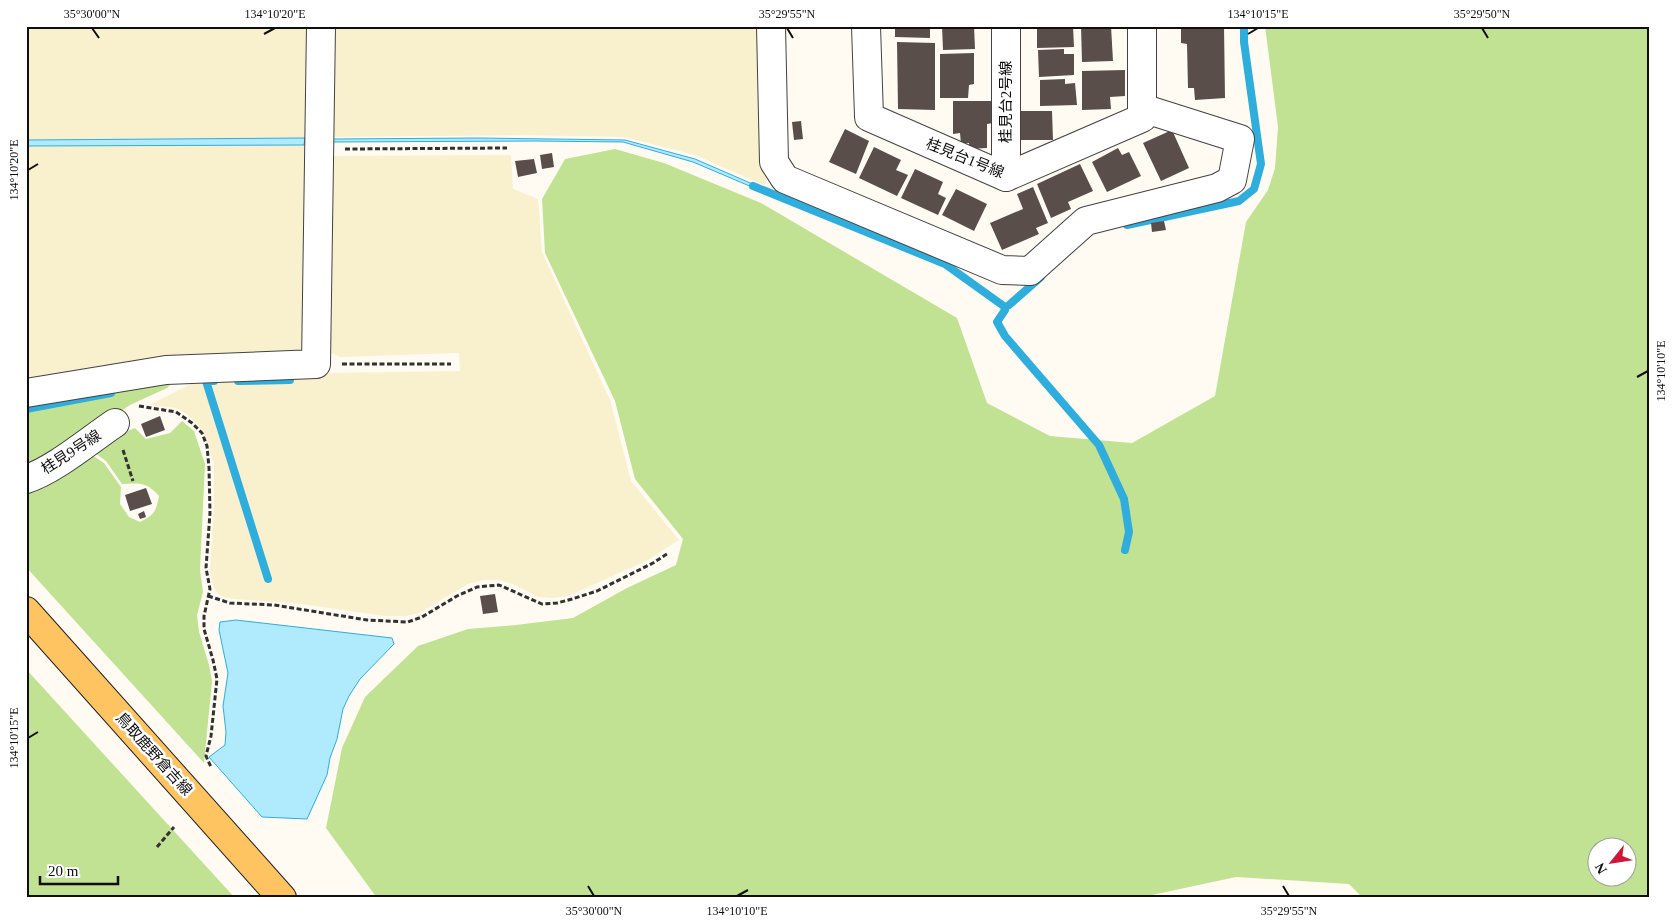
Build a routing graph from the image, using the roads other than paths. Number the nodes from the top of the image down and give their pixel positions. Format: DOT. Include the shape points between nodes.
graph roads {
  1 [pos="321,26"];
  2 [pos="771,26"];
  3 [pos="866,26"];
  4 [pos="1006,26"];
  5 [pos="1142,26"];
  6 [pos="1142,108"];
  7 [pos="1006,177"];
  8 [pos="26,392"];
  9 [pos="115,423"];
  10 [pos="26,478"];
  11 [pos="26,611"];
  12 [pos="282,898"];
  1 -- 8 [label="street" via="316,364 166,370"];
  2 -- 6 [label="street" via="774,162 785,179 1002,270 1030,271 1086,222 1217,188 1232,180 1240,139"];
  3 -- 7 [label="street, 桂見台1号線" via="869,117"];
  4 -- 7 [label="street, 桂見台2号線"];
  5 -- 6 [label="street"];
  6 -- 7 [label="street, 桂見台1号線" via="1142,118"];
  9 -- 10 [label="street, 桂見9号線" via="35,476"];
  11 -- 12 [label="main road, 鳥取鹿野倉吉線"];
}
